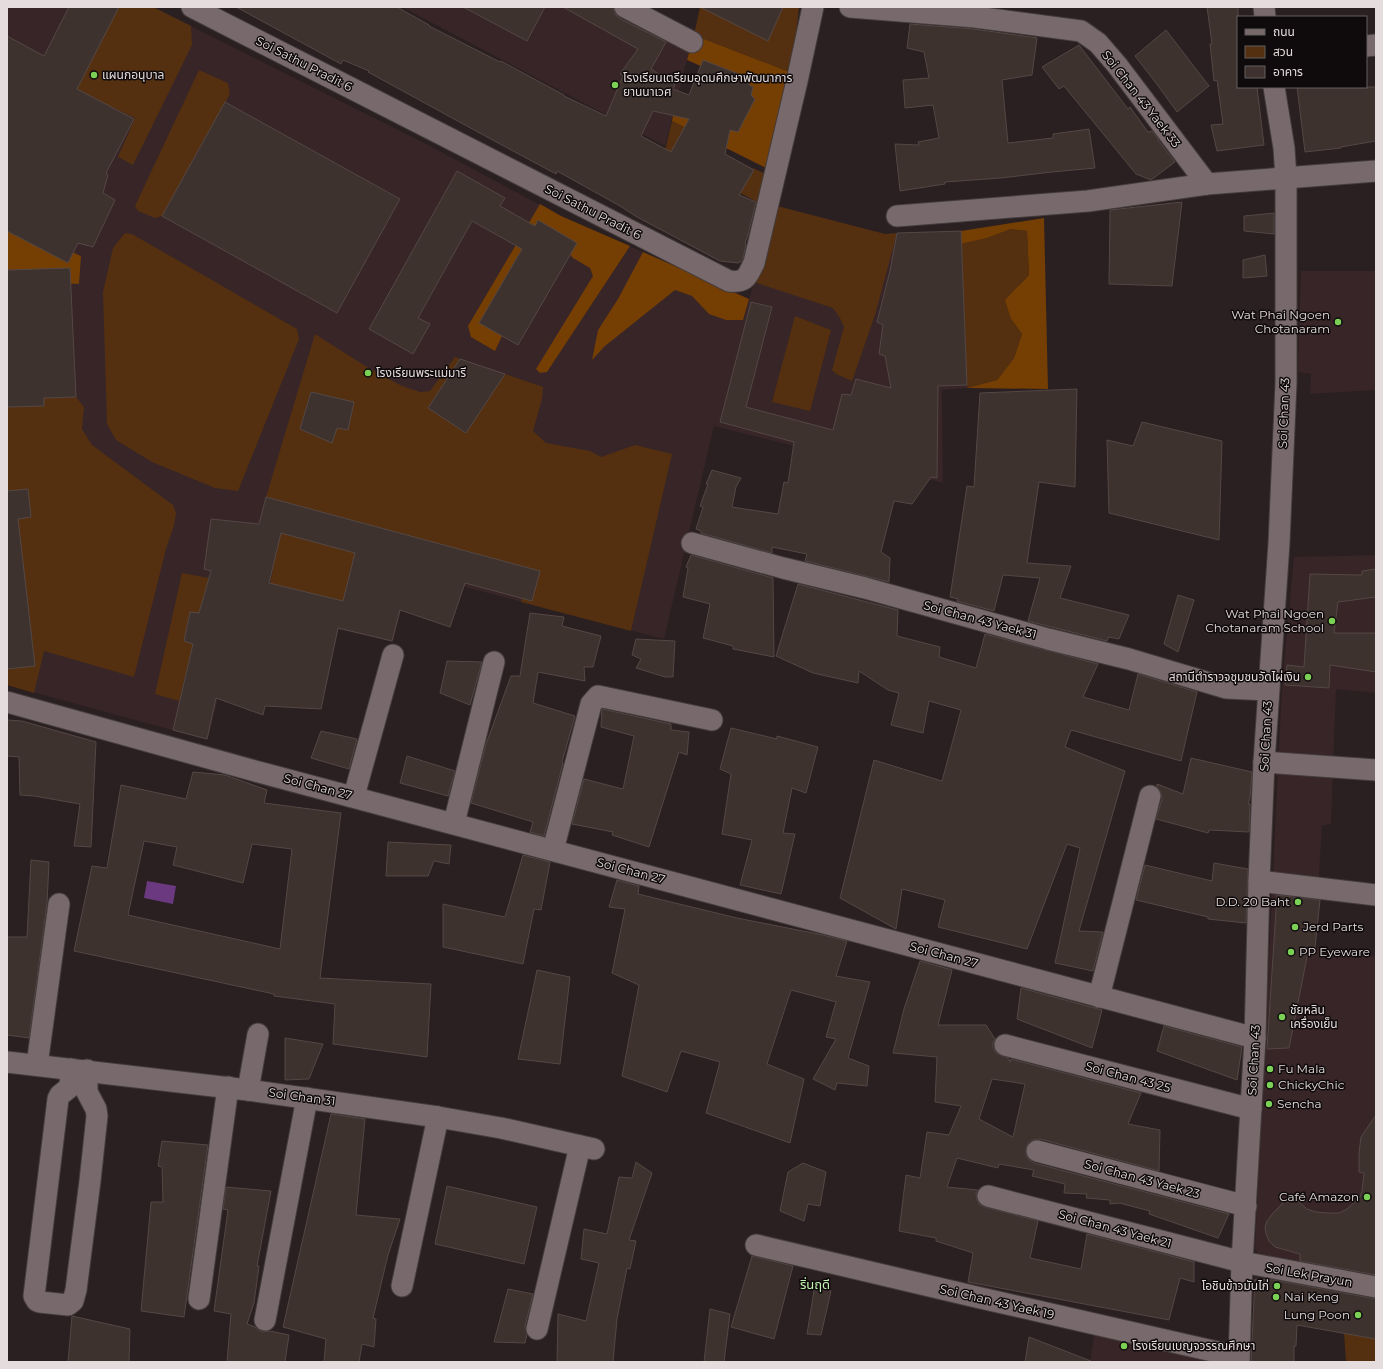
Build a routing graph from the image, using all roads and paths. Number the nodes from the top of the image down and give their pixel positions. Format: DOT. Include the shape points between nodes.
graph roads {
  1 [pos="192,7"];
  2 [pos="625,7"];
  3 [pos="813,7"];
  4 [pos="850,7"];
  5 [pos="976,12"];
  6 [pos="692,42"];
  7 [pos="1274,88"];
  8 [pos="1376,171"];
  9 [pos="1286,178"];
  10 [pos="1207,184"];
  11 [pos="897,216"];
  12 [pos="692,543"];
  13 [pos="393,655"];
  14 [pos="494,662"];
  15 [pos="1268,690"];
  16 [pos="7,702"];
  17 [pos="712,720"];
  18 [pos="1264,762"];
  19 [pos="1376,770"];
  20 [pos="354,796"];
  21 [pos="1150,796"];
  22 [pos="454,823"];
  23 [pos="553,850"];
  24 [pos="1259,881"];
  25 [pos="1376,895"];
  26 [pos="59,904"];
  27 [pos="1099,997"];
  28 [pos="258,1034"];
  29 [pos="1256,1038"];
  30 [pos="1005,1045"];
  31 [pos="7,1062"];
  32 [pos="37,1065"];
  33 [pos="79,1069"];
  34 [pos="228,1087"];
  35 [pos="248,1090"];
  36 [pos="307,1098"];
  37 [pos="1251,1109"];
  38 [pos="438,1117"];
  39 [pos="1037,1151"];
  40 [pos="988,1196"];
  41 [pos="1246,1206"];
  42 [pos="756,1245"];
  43 [pos="1242,1262"];
  44 [pos="402,1286"];
  45 [pos="1376,1287"];
  46 [pos="200,1299"];
  47 [pos="265,1320"];
  48 [pos="537,1329"];
  49 [pos="1239,1360"];
  1 -- 3 [label="street, Soi Sathu Pradit 6" via="729,281 739,282 746,278 754,262"];
  2 -- 6 [label="street"];
  4 -- 5 [label="street, Soi Chan 43 Yaek 33"];
  5 -- 10 [label="street, Soi Chan 43 Yaek 33" via="1081,31 1098,43"];
  7 -- 9 [label="street, Soi Chan 43"];
  8 -- 9 [label="street"];
  9 -- 10 [label="street"];
  9 -- 15 [label="street, Soi Chan 43" via="1286,383"];
  10 -- 11 [label="street" via="1088,200"];
  12 -- 15 [label="street, Soi Chan 43 Yaek 31" via="1129,659 1226,688"];
  13 -- 20 [label="street"];
  14 -- 22 [label="street"];
  15 -- 18 [label="street, Soi Chan 43"];
  16 -- 20 [label="street, Soi Chan 27"];
  17 -- 23 [label="street" via="598,696 592,704"];
  18 -- 19 [label="street"];
  18 -- 24 [label="street, Soi Chan 43"];
  20 -- 22 [label="street, Soi Chan 27"];
  21 -- 27 [label="street"];
  22 -- 23 [label="street, Soi Chan 27"];
  23 -- 27 [label="street, Soi Chan 27"];
  24 -- 25 [label="street"];
  24 -- 29 [label="street, Soi Chan 43"];
  26 -- 32 [label="street"];
  27 -- 29 [label="street, Soi Chan 27"];
  28 -- 35 [label="street"];
  29 -- 37 [label="street, Soi Chan 43"];
  30 -- 37 [label="street, Soi Chan 43 25"];
  31 -- 32 [label="street, Soi Chan 31"];
  32 -- 33 [label="street, Soi Chan 31"];
  33 -- 33 [label="street" via="97,1116 76,1290 73,1301 68,1305 40,1302 34,1296 58,1100 70,1087"];
  33 -- 34 [label="street, Soi Chan 31"];
  34 -- 35 [label="street, Soi Chan 31"];
  34 -- 46 [label="street"];
  35 -- 36 [label="street, Soi Chan 31"];
  36 -- 38 [label="street, Soi Chan 31"];
  36 -- 47 [label="street"];
  37 -- 41 [label="street, Soi Chan 43"];
  38 -- 44 [label="street"];
  38 -- 48 [label="street, Soi Chan 31" via="587,1147"];
  39 -- 41 [label="street, Soi Chan 43 Yaek 23"];
  40 -- 43 [label="street, Soi Chan 43 Yaek 21"];
  41 -- 43 [label="street, Soi Chan 43"];
  42 -- 49 [label="street, Soi Chan 43 Yaek 19"];
  43 -- 45 [label="street, Soi Lek Prayun"];
  43 -- 49 [label="street, Soi Chan 43"];
}
